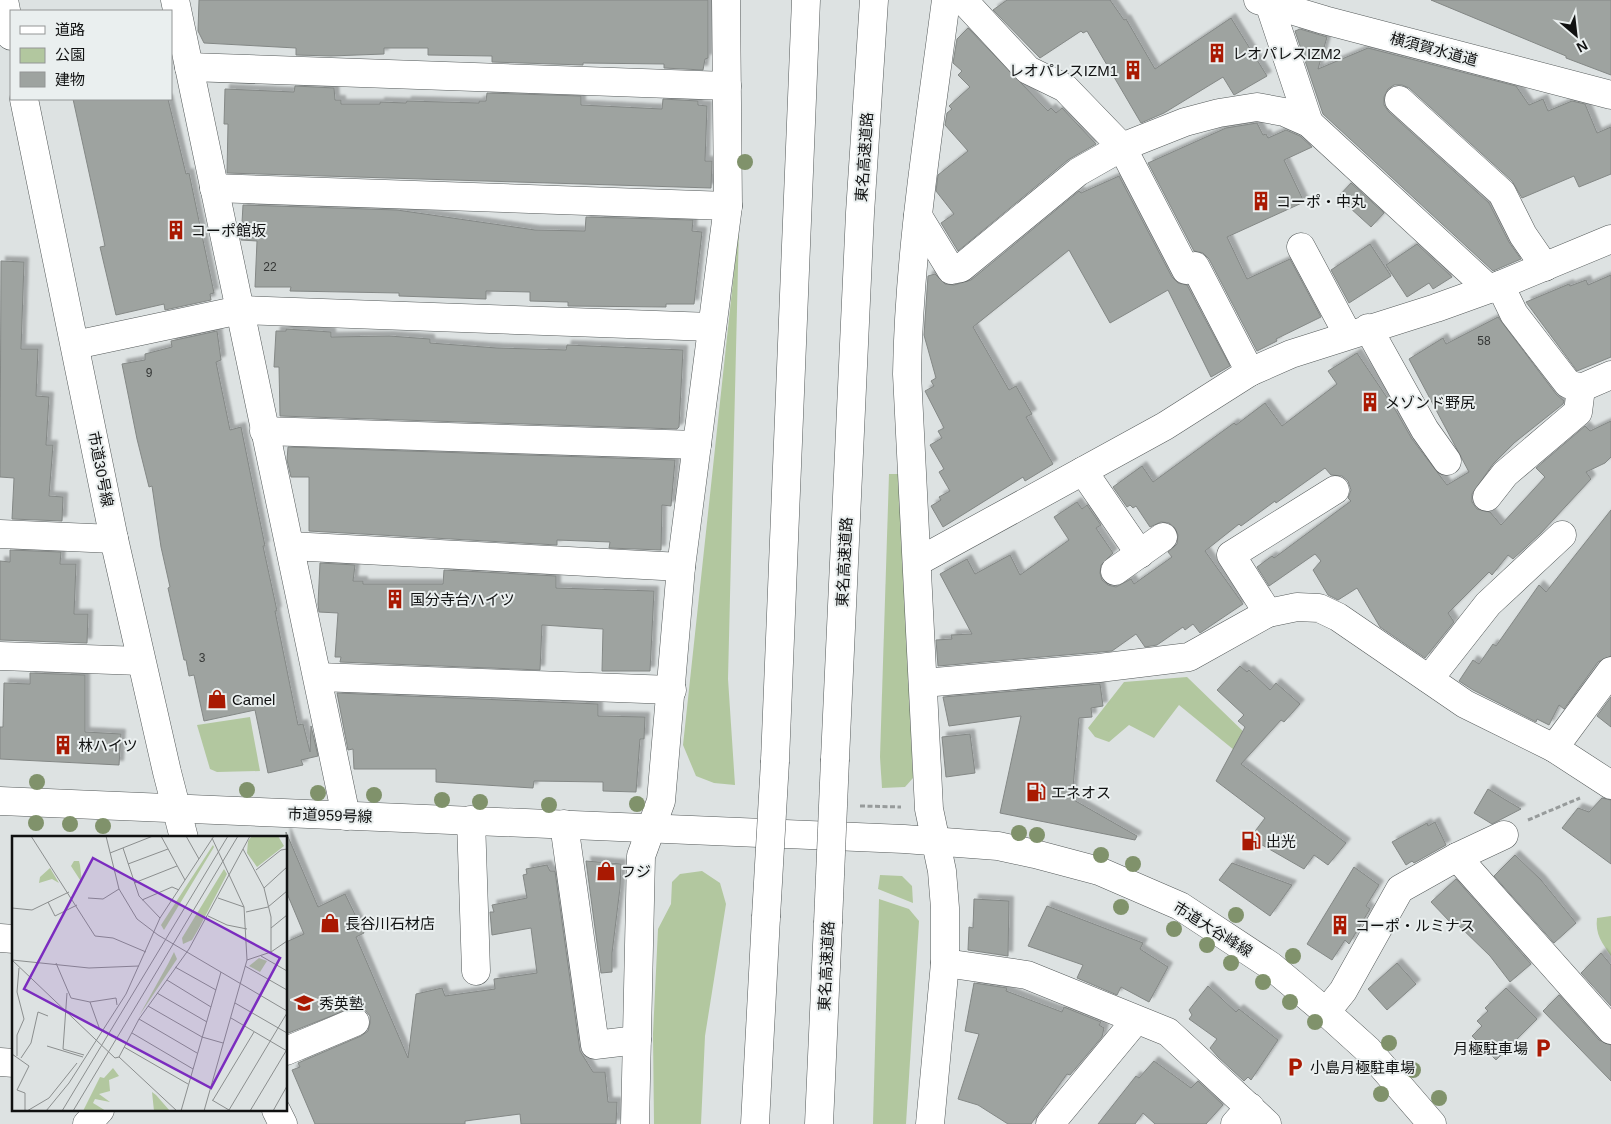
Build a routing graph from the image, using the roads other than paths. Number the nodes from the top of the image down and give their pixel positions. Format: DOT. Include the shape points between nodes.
graph roads {
  1 [pos="4,0"];
  2 [pos="175,0"];
  3 [pos="726,0"];
  4 [pos="806,0"];
  5 [pos="946,0"];
  6 [pos="962,0"];
  7 [pos="1265,1"];
  8 [pos="873,8"];
  9 [pos="10,31"];
  10 [pos="189,67"];
  11 [pos="727,86"];
  12 [pos="1611,95"];
  13 [pos="24,100"];
  14 [pos="1399,100"];
  15 [pos="1309,123"];
  16 [pos="1122,147"];
  17 [pos="214,188"];
  18 [pos="728,206"];
  19 [pos="918,216"];
  20 [pos="1611,239"];
  21 [pos="1302,247"];
  22 [pos="1546,267"];
  23 [pos="1494,287"];
  24 [pos="240,310"];
  25 [pos="712,326"];
  26 [pos="1358,332"];
  27 [pos="75,345"];
  28 [pos="1250,372"];
  29 [pos="1611,374"];
  30 [pos="1581,388"];
  31 [pos="264,432"];
  32 [pos="697,445"];
  33 [pos="1447,461"];
  34 [pos="1083,471"];
  35 [pos="1334,490"];
  36 [pos="1487,497"];
  37 [pos="0,534"];
  38 [pos="1562,535"];
  39 [pos="1163,537"];
  40 [pos="114,539"];
  41 [pos="290,546"];
  42 [pos="1140,554"];
  43 [pos="917,562"];
  44 [pos="681,567"];
  45 [pos="1116,571"];
  46 [pos="1268,613"];
  47 [pos="0,656"];
  48 [pos="141,661"];
  49 [pos="1611,671"];
  50 [pos="318,676"];
  51 [pos="1429,679"];
  52 [pos="923,683"];
  53 [pos="672,690"];
  54 [pos="1554,748"];
  55 [pos="1600,790"];
  56 [pos="0,801"];
  57 [pos="177,808"];
  58 [pos="346,816"];
  59 [pos="471,820"];
  60 [pos="564,824"];
  61 [pos="655,829"];
  62 [pos="1504,835"];
  63 [pos="184,836"];
  64 [pos="935,841"];
  65 [pos="1456,857"];
  66 [pos="945,963"];
  67 [pos="476,971"];
  68 [pos="1326,1012"];
  69 [pos="1136,1020"];
  70 [pos="355,1022"];
  71 [pos="1611,1030"];
  72 [pos="637,1040"];
  73 [pos="288,1050"];
  74 [pos="98,1112"];
  75 [pos="277,1112"];
  76 [pos="1251,1118"];
  77 [pos="88,1124"];
  78 [pos="283,1124"];
  79 [pos="635,1124"];
  80 [pos="755,1124"];
  81 [pos="819,1124"];
  82 [pos="930,1124"];
  83 [pos="1050,1124"];
  84 [pos="1432,1124"];
  1 -- 9 [label="main road"];
  2 -- 10 [label="main road"];
  3 -- 11 [label="main road"];
  4 -- 80 [label="main road, bridge" via="775,761"];
  5 -- 19 [label="main road"];
  6 -- 16 [label="main road" via="1028,70 1065,88"];
  7 -- 12 [label="main road, 横須賀水道道" via="1324,20"];
  7 -- 15 [label="main road"];
  8 -- 81 [label="main road, 東名高速道路, bridge" via="860,214"];
  10 -- 11 [label="main road"];
  10 -- 17 [label="main road"];
  11 -- 18 [label="main road"];
  13 -- 27 [label="main road, 市道30号線"];
  14 -- 22 [label="main road" via="1502,192 1524,235"];
  15 -- 16 [label="main road" via="1284,112 1257,107 1185,122"];
  15 -- 23 [label="main road"];
  16 -- 19 [label="main road" via="1078,172 961,268 951,270"];
  16 -- 28 [label="main road"];
  17 -- 18 [label="main road"];
  17 -- 24 [label="main road"];
  18 -- 25 [label="main road"];
  19 -- 43 [label="main road" via="907,374"];
  20 -- 22 [label="main road"];
  21 -- 26 [label="main road"];
  22 -- 23 [label="main road"];
  23 -- 26 [label="main road"];
  23 -- 30 [label="main road" via="1568,384"];
  24 -- 25 [label="main road"];
  24 -- 27 [label="main road"];
  24 -- 31 [label="main road"];
  25 -- 32 [label="main road"];
  26 -- 28 [label="main road" via="1291,354"];
  26 -- 33 [label="main road"];
  27 -- 40 [label="main road, 市道30号線"];
  28 -- 34 [label="main road" via="1165,426"];
  29 -- 30 [label="main road"];
  30 -- 36 [label="main road" via="1578,412 1505,474"];
  31 -- 32 [label="main road"];
  31 -- 41 [label="main road"];
  32 -- 44 [label="main road"];
  34 -- 42 [label="main road"];
  34 -- 43 [label="main road"];
  35 -- 46 [label="main road" via="1231,555"];
  37 -- 40 [label="main road"];
  38 -- 51 [label="main road" via="1488,604"];
  39 -- 42 [label="main road"];
  40 -- 48 [label="main road, 市道30号線"];
  41 -- 44 [label="main road"];
  41 -- 50 [label="main road"];
  42 -- 45 [label="main road"];
  43 -- 52 [label="main road"];
  44 -- 53 [label="main road"];
  46 -- 51 [label="main road" via="1297,607 1319,608 1338,617"];
  46 -- 52 [label="main road" via="1189,657"];
  47 -- 48 [label="main road"];
  48 -- 57 [label="main road, 市道30号線"];
  49 -- 54 [label="main road"];
  50 -- 53 [label="main road"];
  50 -- 58 [label="main road"];
  51 -- 54 [label="main road" via="1465,704"];
  52 -- 64 [label="main road" via="929,809"];
  53 -- 61 [label="main road" via="661,801"];
  54 -- 55 [label="main road"];
  56 -- 57 [label="main road, 市道959号線"];
  57 -- 58 [label="main road, 市道959号線"];
  57 -- 63 [label="main road, 市道30号線"];
  58 -- 59 [label="main road, 市道959号線"];
  59 -- 60 [label="main road, 市道959号線"];
  59 -- 67 [label="main road"];
  60 -- 61 [label="main road, 市道959号線"];
  60 -- 72 [label="main road" via="595,1045"];
  61 -- 64 [label="main road, 市道大谷峰線"];
  61 -- 72 [label="main road" via="641,856"];
  62 -- 65 [label="main road"];
  64 -- 66 [label="main road" via="945,908"];
  64 -- 68 [label="main road, 市道大谷峰線" via="998,846 1035,854 1099,871 1180,906 1272,966"];
  65 -- 68 [label="main road" via="1400,889 1343,991"];
  65 -- 71 [label="main road"];
  66 -- 69 [label="main road" via="1027,975"];
  66 -- 82 [label="main road"];
  68 -- 84 [label="main road, 市道大谷峰線" via="1368,1050"];
  69 -- 76 [label="main road" via="1168,1032"];
  69 -- 83 [label="main road"];
  70 -- 73 [label="main road"];
  72 -- 79 [label="main road"];
  74 -- 77 [label="main road"];
  75 -- 78 [label="main road"];
}
